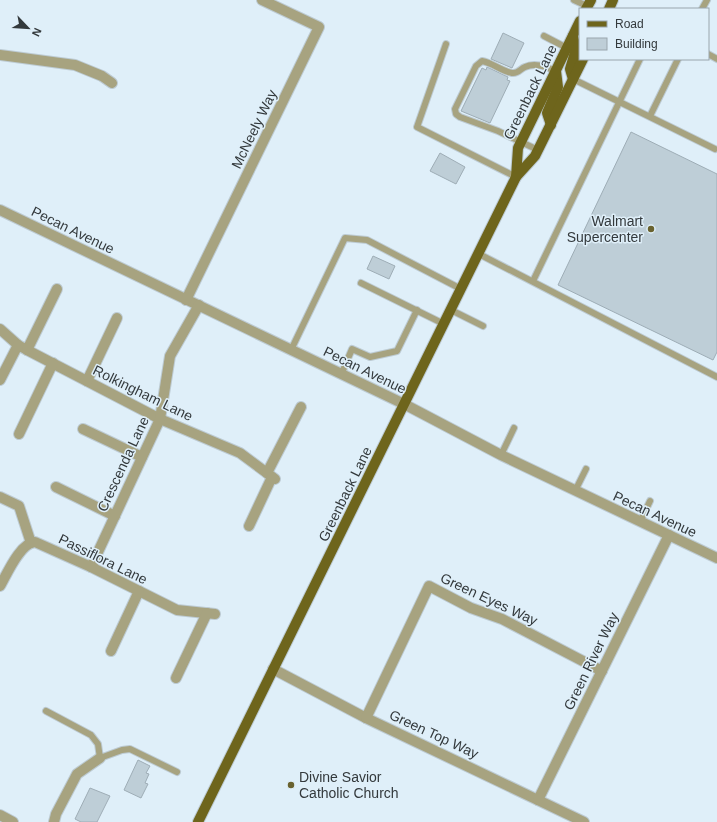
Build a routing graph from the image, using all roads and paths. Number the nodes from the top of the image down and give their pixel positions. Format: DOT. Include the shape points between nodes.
graph roads {
  1 [pos="262,0"];
  2 [pos="574,0"];
  3 [pos="588,5"];
  4 [pos="579,23"];
  5 [pos="544,36"];
  6 [pos="573,36"];
  7 [pos="446,44"];
  8 [pos="567,48"];
  9 [pos="0,55"];
  10 [pos="582,60"];
  11 [pos="640,60"];
  12 [pos="678,60"];
  13 [pos="556,71"];
  14 [pos="573,79"];
  15 [pos="112,83"];
  16 [pos="620,101"];
  17 [pos="650,116"];
  18 [pos="551,124"];
  19 [pos="521,142"];
  20 [pos="716,149"];
  21 [pos="538,150"];
  22 [pos="516,177"];
  23 [pos="0,210"];
  24 [pos="479,254"];
  25 [pos="533,281"];
  26 [pos="361,283"];
  27 [pos="57,289"];
  28 [pos="461,289"];
  29 [pos="186,300"];
  30 [pos="198,305"];
  31 [pos="417,310"];
  32 [pos="451,310"];
  33 [pos="117,318"];
  34 [pos="444,324"];
  35 [pos="483,326"];
  36 [pos="0,329"];
  37 [pos="23,348"];
  38 [pos="291,350"];
  39 [pos="53,363"];
  40 [pos="341,374"];
  41 [pos="717,376"];
  42 [pos="0,380"];
  43 [pos="87,381"];
  44 [pos="404,404"];
  45 [pos="301,407"];
  46 [pos="160,419"];
  47 [pos="514,428"];
  48 [pos="83,429"];
  49 [pos="19,434"];
  50 [pos="501,455"];
  51 [pos="142,457"];
  52 [pos="586,469"];
  53 [pos="272,476"];
  54 [pos="56,487"];
  55 [pos="575,491"];
  56 [pos="0,497"];
  57 [pos="650,501"];
  58 [pos="115,516"];
  59 [pos="640,522"];
  60 [pos="249,526"];
  61 [pos="669,535"];
  62 [pos="31,543"];
  63 [pos="717,558"];
  64 [pos="91,567"];
  65 [pos="1,580"];
  66 [pos="139,591"];
  67 [pos="111,650"];
  68 [pos="274,669"];
  69 [pos="602,670"];
  70 [pos="176,678"];
  71 [pos="46,711"];
  72 [pos="366,718"];
  73 [pos="100,758"];
  74 [pos="178,772"];
  75 [pos="538,800"];
  76 [pos="0,815"];
  77 [pos="13,822"];
  78 [pos="54,822"];
  79 [pos="198,822"];
  80 [pos="584,822"];
  1 -- 29 [label="street, McNeely Way" via="319,27"];
  2 -- 3 [label="lane"];
  4 -- 6 [label="main road, Greenback Lane"];
  5 -- 8 [label="lane"];
  6 -- 8 [label="main road, Greenback Lane"];
  6 -- 14 [label="main road" via="576,49 570,68"];
  7 -- 22 [label="lane" via="417,127"];
  8 -- 13 [label="main road, Greenback Lane"];
  9 -- 15 [label="street" via="75,65"];
  10 -- 14 [label="main road, Greenback Lane"];
  11 -- 16 [label="lane"];
  12 -- 17 [label="lane"];
  13 -- 18 [label="main road" via="558,87 546,113"];
  13 -- 19 [label="main road, Greenback Lane"];
  13 -- 19 [label="lane" via="534,65 512,73 482,62 476,66 456,104 456,114 460,117"];
  14 -- 16 [label="lane"];
  14 -- 18 [label="main road, Greenback Lane"];
  16 -- 17 [label="lane"];
  16 -- 25 [label="lane"];
  17 -- 20 [label="lane"];
  18 -- 21 [label="main road, Greenback Lane"];
  19 -- 21 [label="lane"];
  19 -- 22 [label="main road, Greenback Lane" via="518,148"];
  21 -- 22 [label="main road, Greenback Lane"];
  22 -- 24 [label="main road, Greenback Lane"];
  23 -- 29 [label="street, Pecan Avenue"];
  24 -- 25 [label="lane"];
  24 -- 28 [label="main road, Greenback Lane"];
  25 -- 41 [label="lane"];
  26 -- 31 [label="lane"];
  27 -- 37 [label="street"];
  28 -- 32 [label="main road, Greenback Lane"];
  28 -- 38 [label="lane" via="367,240 346,238"];
  29 -- 30 [label="street, Pecan Avenue"];
  30 -- 38 [label="street, Pecan Avenue"];
  30 -- 46 [label="street, Crescenda Lane" via="170,356"];
  31 -- 34 [label="lane"];
  31 -- 40 [label="lane" via="397,351 370,357 352,349"];
  32 -- 34 [label="main road, Greenback Lane"];
  32 -- 35 [label="lane"];
  33 -- 43 [label="street"];
  34 -- 44 [label="main road, Greenback Lane"];
  36 -- 37 [label="street, Rolkingham Lane"];
  37 -- 39 [label="street, Rolkingham Lane"];
  37 -- 42 [label="street"];
  38 -- 40 [label="street, Pecan Avenue"];
  39 -- 43 [label="street, Rolkingham Lane"];
  39 -- 49 [label="street"];
  40 -- 44 [label="street, Pecan Avenue"];
  43 -- 46 [label="street, Rolkingham Lane"];
  44 -- 50 [label="street, Pecan Avenue"];
  44 -- 68 [label="main road, Greenback Lane"];
  45 -- 53 [label="street"];
  46 -- 51 [label="street, Crescenda Lane"];
  46 -- 53 [label="street, Rolkingham Lane" via="240,453"];
  47 -- 50 [label="lane"];
  48 -- 51 [label="street"];
  50 -- 55 [label="street, Pecan Avenue"];
  51 -- 58 [label="street, Crescenda Lane"];
  52 -- 55 [label="lane"];
  53 -- 60 [label="street"];
  54 -- 58 [label="street"];
  55 -- 59 [label="street, Pecan Avenue"];
  56 -- 62 [label="street" via="19,506"];
  57 -- 59 [label="lane"];
  58 -- 64 [label="street, Crescenda Lane"];
  59 -- 61 [label="street, Pecan Avenue"];
  61 -- 63 [label="street, Pecan Avenue"];
  61 -- 69 [label="street, Green River Way"];
  62 -- 64 [label="street, Passiflora Lane" via="39,544"];
  62 -- 65 [label="street" via="21,551"];
  64 -- 66 [label="street, Passiflora Lane"];
  66 -- 67 [label="street"];
  66 -- 70 [label="street, Passiflora Lane" via="177,610 211,613"];
  68 -- 72 [label="street, Green Top Way"];
  68 -- 79 [label="main road, Greenback Lane"];
  69 -- 72 [label="street, Green Eyes Way" via="502,619 471,608 429,586"];
  69 -- 75 [label="street, Green River Way"];
  71 -- 73 [label="lane" via="91,734 98,744"];
  72 -- 75 [label="street, Green Top Way"];
  73 -- 74 [label="lane" via="130,749"];
  73 -- 78 [label="street" via="77,774"];
  75 -- 80 [label="street, Green Top Way"];
  76 -- 77 [label="street"];
}
